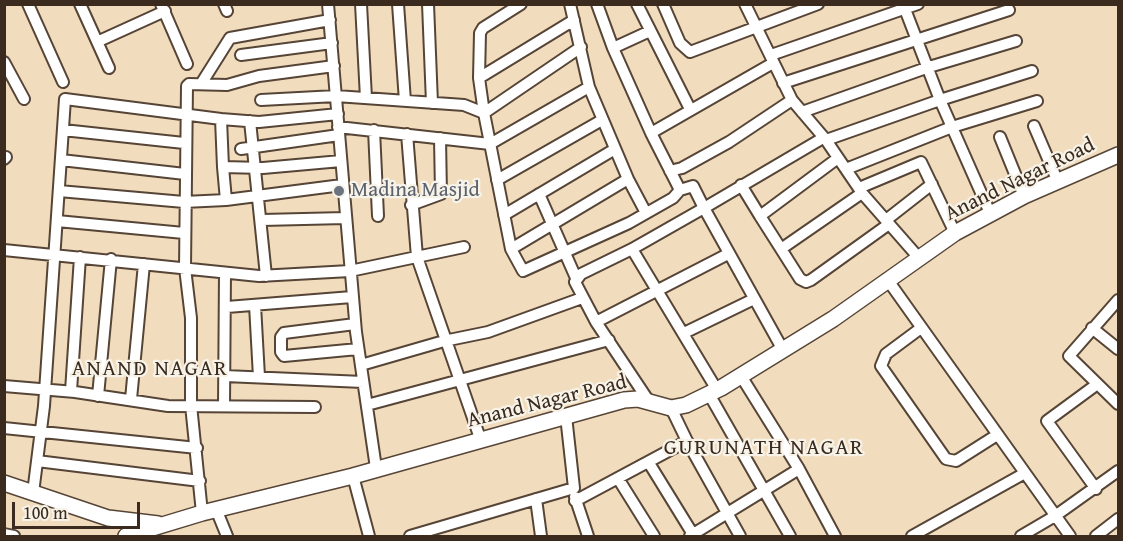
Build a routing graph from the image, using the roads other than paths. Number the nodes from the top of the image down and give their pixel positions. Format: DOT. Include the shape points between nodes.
graph roads {
  1 [pos="28,4"];
  2 [pos="80,4"];
  3 [pos="328,4"];
  4 [pos="361,4"];
  5 [pos="398,4"];
  6 [pos="428,4"];
  7 [pos="521,4"];
  8 [pos="570,4"];
  9 [pos="597,4"];
  10 [pos="637,4"];
  11 [pos="663,4"];
  12 [pos="745,4"];
  13 [pos="818,4"];
  14 [pos="918,4"];
  15 [pos="904,7"];
  16 [pos="163,8"];
  17 [pos="1009,10"];
  18 [pos="330,20"];
  19 [pos="574,20"];
  20 [pos="758,27"];
  21 [pos="650,31"];
  22 [pos="917,39"];
  23 [pos="99,41"];
  24 [pos="1016,41"];
  25 [pos="332,43"];
  26 [pos="580,47"];
  27 [pos="613,48"];
  28 [pos="241,56"];
  29 [pos="772,59"];
  30 [pos="4,62"];
  31 [pos="187,64"];
  32 [pos="334,66"];
  33 [pos="928,67"];
  34 [pos="109,68"];
  35 [pos="1032,71"];
  36 [pos="479,78"];
  37 [pos="63,82"];
  38 [pos="783,83"];
  39 [pos="201,84"];
  40 [pos="589,87"];
  41 [pos="336,96"];
  42 [pos="366,98"];
  43 [pos="24,99"];
  44 [pos="261,100"];
  45 [pos="792,100"];
  46 [pos="940,100"];
  47 [pos="405,101"];
  48 [pos="1037,101"];
  49 [pos="432,103"];
  50 [pos="690,109"];
  51 [pos="802,111"];
  52 [pos="484,112"];
  53 [pos="338,114"];
  54 [pos="185,115"];
  55 [pos="221,119"];
  56 [pos="602,120"];
  57 [pos="250,121"];
  58 [pos="1034,126"];
  59 [pos="952,127"];
  60 [pos="63,130"];
  61 [pos="374,130"];
  62 [pos="339,131"];
  63 [pos="651,133"];
  64 [pos="407,134"];
  65 [pos="440,138"];
  66 [pos="1000,138"];
  67 [pos="825,139"];
  68 [pos="184,142"];
  69 [pos="490,144"];
  70 [pos="253,147"];
  71 [pos="241,149"];
  72 [pos="615,149"];
  73 [pos="1119,155"];
  74 [pos="838,158"];
  75 [pos="61,160"];
  76 [pos="341,161"];
  77 [pos="223,167"];
  78 [pos="255,168"];
  79 [pos="846,169"];
  80 [pos="670,171"];
  81 [pos="185,174"];
  82 [pos="628,179"];
  83 [pos="497,180"];
  84 [pos="1058,182"];
  85 [pos="932,184"];
  86 [pos="342,185"];
  87 [pos="741,185"];
  88 [pos="680,190"];
  89 [pos="59,191"];
  90 [pos="861,191"];
  91 [pos="539,194"];
  92 [pos="258,196"];
  93 [pos="1024,196"];
  94 [pos="226,200"];
  95 [pos="184,202"];
  96 [pos="411,205"];
  97 [pos="704,208"];
  98 [pos="646,213"];
  99 [pos="990,213"];
  100 [pos="504,215"];
  101 [pos="378,216"];
  102 [pos="760,216"];
  103 [pos="345,218"];
  104 [pos="57,220"];
  105 [pos="262,220"];
  106 [pos="888,222"];
  107 [pos="552,224"];
  108 [pos="184,233"];
  109 [pos="955,233"];
  110 [pos="464,247"];
  111 [pos="511,249"];
  112 [pos="632,249"];
  113 [pos="781,249"];
  114 [pos="4,250"];
  115 [pos="566,252"];
  116 [pos="729,254"];
  117 [pos="56,255"];
  118 [pos="80,257"];
  119 [pos="417,257"];
  120 [pos="919,258"];
  121 [pos="111,259"];
  122 [pos="144,264"];
  123 [pos="185,268"];
  124 [pos="350,271"];
  125 [pos="225,273"];
  126 [pos="266,276"];
  127 [pos="576,278"];
  128 [pos="887,279"];
  129 [pos="655,290"];
  130 [pos="352,297"];
  131 [pos="582,298"];
  132 [pos="754,299"];
  133 [pos="1119,300"];
  134 [pos="255,304"];
  135 [pos="227,307"];
  136 [pos="596,322"];
  137 [pos="355,324"];
  138 [pos="921,328"];
  139 [pos="1092,328"];
  140 [pos="684,333"];
  141 [pos="609,340"];
  142 [pos="444,341"];
  143 [pos="1119,349"];
  144 [pos="358,350"];
  145 [pos="783,350"];
  146 [pos="361,365"];
  147 [pos="225,376"];
  148 [pos="741,376"];
  149 [pos="259,377"];
  150 [pos="363,382"];
  151 [pos="459,382"];
  152 [pos="1096,385"];
  153 [pos="4,386"];
  154 [pos="45,390"];
  155 [pos="71,391"];
  156 [pos="713,392"];
  157 [pos="98,396"];
  158 [pos="131,399"];
  159 [pos="650,403"];
  160 [pos="1119,404"];
  161 [pos="191,405"];
  162 [pos="367,405"];
  163 [pos="224,406"];
  164 [pos="315,407"];
  165 [pos="671,408"];
  166 [pos="566,416"];
  167 [pos="4,428"];
  168 [pos="41,431"];
  169 [pos="997,435"];
  170 [pos="481,441"];
  171 [pos="687,441"];
  172 [pos="197,448"];
  173 [pos="37,461"];
  174 [pos="649,463"];
  175 [pos="376,468"];
  176 [pos="799,469"];
  177 [pos="1119,471"];
  178 [pos="1025,473"];
  179 [pos="353,476"];
  180 [pos="619,480"];
  181 [pos="200,481"];
  182 [pos="4,483"];
  183 [pos="574,488"];
  184 [pos="1096,489"];
  185 [pos="765,492"];
  186 [pos="33,493"];
  187 [pos="536,499"];
  188 [pos="575,501"];
  189 [pos="209,511"];
  190 [pos="728,514"];
  191 [pos="1055,516"];
  192 [pos="1119,519"];
  193 [pos="164,525"];
  194 [pos="1108,533"];
  195 [pos="4,534"];
  196 [pos="692,536"];
  197 [pos="14,537"];
  198 [pos="126,537"];
  199 [pos="227,537"];
  200 [pos="369,537"];
  201 [pos="410,537"];
  202 [pos="541,537"];
  203 [pos="588,537"];
  204 [pos="654,537"];
  205 [pos="740,537"];
  206 [pos="790,537"];
  207 [pos="835,537"];
  208 [pos="912,537"];
  209 [pos="1021,537"];
  210 [pos="1070,537"];
  211 [pos="1096,537"];
  1 -- 37 [label="street"];
  2 -- 23 [label="street"];
  3 -- 18 [label="street"];
  4 -- 42 [label="street"];
  5 -- 47 [label="street"];
  6 -- 49 [label="street"];
  7 -- 36 [label="street" via="480,33"];
  8 -- 19 [label="street"];
  9 -- 27 [label="street"];
  10 -- 21 [label="street"];
  11 -- 20 [label="street" via="680,43 690,52"];
  12 -- 20 [label="street"];
  13 -- 20 [label="street"];
  14 -- 15 [label="street"];
  15 -- 22 [label="street"];
  15 -- 29 [label="street"];
  16 -- 23 [label="street"];
  16 -- 31 [label="street"];
  17 -- 22 [label="street"];
  18 -- 25 [label="street"];
  18 -- 39 [label="street" via="230,38"];
  19 -- 26 [label="street"];
  19 -- 36 [label="street"];
  20 -- 29 [label="street"];
  21 -- 27 [label="street"];
  21 -- 50 [label="street"];
  22 -- 33 [label="street"];
  22 -- 38 [label="street"];
  23 -- 34 [label="street"];
  24 -- 33 [label="street"];
  25 -- 28 [label="street"];
  25 -- 32 [label="street"];
  26 -- 40 [label="street"];
  26 -- 52 [label="street"];
  27 -- 63 [label="street"];
  29 -- 38 [label="street"];
  29 -- 50 [label="street"];
  30 -- 43 [label="street"];
  32 -- 39 [label="street" via="259,75 227,85"];
  32 -- 41 [label="street"];
  33 -- 46 [label="street"];
  33 -- 51 [label="street"];
  35 -- 46 [label="street"];
  36 -- 52 [label="street"];
  38 -- 45 [label="street"];
  39 -- 54 [label="street" via="187,86"];
  40 -- 56 [label="street"];
  40 -- 69 [label="street"];
  41 -- 42 [label="street"];
  41 -- 44 [label="street"];
  41 -- 53 [label="street"];
  42 -- 47 [label="street"];
  45 -- 51 [label="street"];
  45 -- 80 [label="street" via="729,142"];
  46 -- 59 [label="street"];
  46 -- 67 [label="street"];
  47 -- 49 [label="street"];
  48 -- 59 [label="street"];
  49 -- 52 [label="street" via="464,105"];
  50 -- 63 [label="street"];
  51 -- 67 [label="street"];
  52 -- 69 [label="street"];
  53 -- 57 [label="street"];
  53 -- 62 [label="street"];
  54 -- 55 [label="street"];
  54 -- 60 [label="street" via="65,99"];
  54 -- 68 [label="street"];
  55 -- 57 [label="street"];
  55 -- 77 [label="street"];
  56 -- 72 [label="street"];
  56 -- 83 [label="street"];
  57 -- 70 [label="street"];
  58 -- 84 [label="street"];
  59 -- 79 [label="street"];
  59 -- 99 [label="street"];
  60 -- 68 [label="street"];
  60 -- 75 [label="street"];
  61 -- 62 [label="street"];
  61 -- 64 [label="street"];
  61 -- 101 [label="street"];
  62 -- 70 [label="street"];
  62 -- 76 [label="street"];
  63 -- 80 [label="street"];
  64 -- 65 [label="street"];
  64 -- 96 [label="street"];
  65 -- 69 [label="street"];
  65 -- 96 [label="street" via="441,194"];
  66 -- 93 [label="street"];
  67 -- 74 [label="street"];
  67 -- 87 [label="street"];
  68 -- 81 [label="street"];
  69 -- 83 [label="street"];
  70 -- 71 [label="street"];
  70 -- 78 [label="street"];
  72 -- 82 [label="street"];
  72 -- 91 [label="street"];
  73 -- 84 [label="street, Anand Nagar Road"];
  74 -- 79 [label="street"];
  74 -- 102 [label="street"];
  75 -- 81 [label="street"];
  75 -- 89 [label="street"];
  76 -- 78 [label="street"];
  76 -- 86 [label="street"];
  77 -- 78 [label="street"];
  77 -- 94 [label="street"];
  78 -- 92 [label="street"];
  79 -- 90 [label="street"];
  80 -- 88 [label="street"];
  81 -- 95 [label="street"];
  82 -- 98 [label="street"];
  82 -- 107 [label="street"];
  83 -- 100 [label="street"];
  84 -- 93 [label="street, Anand Nagar Road"];
  85 -- 90 [label="street" via="924,165 918,162"];
  85 -- 106 [label="street"];
  85 -- 109 [label="street"];
  86 -- 92 [label="street"];
  86 -- 103 [label="street"];
  87 -- 97 [label="street"];
  87 -- 102 [label="street"];
  88 -- 97 [label="street" via="693,186"];
  88 -- 98 [label="street"];
  89 -- 95 [label="street"];
  89 -- 104 [label="street"];
  90 -- 106 [label="street"];
  90 -- 113 [label="street"];
  91 -- 100 [label="street"];
  91 -- 107 [label="street"];
  92 -- 94 [label="street"];
  92 -- 105 [label="street"];
  93 -- 99 [label="street, Anand Nagar Road"];
  94 -- 95 [label="street"];
  95 -- 108 [label="street"];
  96 -- 119 [label="street"];
  97 -- 112 [label="street"];
  97 -- 116 [label="street"];
  98 -- 115 [label="street"];
  99 -- 109 [label="street, Anand Nagar Road"];
  100 -- 111 [label="street"];
  102 -- 113 [label="street"];
  103 -- 105 [label="street"];
  103 -- 124 [label="street"];
  104 -- 108 [label="street"];
  104 -- 117 [label="street"];
  105 -- 126 [label="street"];
  106 -- 113 [label="street" via="806,282"];
  106 -- 120 [label="street"];
  107 -- 111 [label="street"];
  107 -- 115 [label="street"];
  108 -- 123 [label="street"];
  109 -- 120 [label="street, Anand Nagar Road"];
  110 -- 119 [label="street"];
  111 -- 115 [label="street" via="523,271"];
  112 -- 127 [label="street"];
  112 -- 129 [label="street"];
  114 -- 117 [label="street"];
  115 -- 127 [label="street"];
  116 -- 129 [label="street"];
  116 -- 132 [label="street"];
  117 -- 118 [label="street"];
  117 -- 154 [label="street"];
  118 -- 121 [label="street"];
  118 -- 155 [label="street"];
  119 -- 124 [label="street"];
  119 -- 142 [label="street"];
  120 -- 128 [label="street, Anand Nagar Road"];
  121 -- 122 [label="street"];
  121 -- 157 [label="street"];
  122 -- 123 [label="street"];
  122 -- 158 [label="street"];
  123 -- 125 [label="street"];
  123 -- 161 [label="street" via="191,318"];
  124 -- 126 [label="street"];
  124 -- 130 [label="street"];
  125 -- 126 [label="street"];
  125 -- 135 [label="street"];
  127 -- 131 [label="street"];
  128 -- 138 [label="street"];
  128 -- 145 [label="street, Anand Nagar Road"];
  129 -- 136 [label="street"];
  129 -- 140 [label="street"];
  130 -- 134 [label="street"];
  130 -- 137 [label="street"];
  131 -- 136 [label="street"];
  131 -- 142 [label="street" via="488,333"];
  132 -- 140 [label="street"];
  132 -- 145 [label="street"];
  133 -- 139 [label="street"];
  134 -- 135 [label="street"];
  134 -- 149 [label="street"];
  135 -- 147 [label="street"];
  136 -- 141 [label="street"];
  137 -- 144 [label="street"];
  137 -- 144 [label="street" via="284,333 281,352 284,356"];
  138 -- 169 [label="street"];
  138 -- 169 [label="street" via="880,362 939,449 953,461"];
  139 -- 143 [label="street"];
  139 -- 152 [label="street" via="1069,356"];
  140 -- 156 [label="street"];
  141 -- 151 [label="street"];
  141 -- 159 [label="street"];
  142 -- 146 [label="street"];
  142 -- 151 [label="street"];
  144 -- 146 [label="street"];
  145 -- 148 [label="street, Anand Nagar Road"];
  146 -- 150 [label="street"];
  147 -- 149 [label="street"];
  147 -- 163 [label="street"];
  148 -- 156 [label="street, Anand Nagar Road"];
  148 -- 176 [label="street"];
  149 -- 150 [label="street"];
  150 -- 162 [label="street"];
  151 -- 162 [label="street"];
  151 -- 170 [label="street"];
  152 -- 160 [label="street"];
  152 -- 184 [label="street" via="1047,421"];
  153 -- 154 [label="street"];
  154 -- 155 [label="street"];
  154 -- 168 [label="street"];
  155 -- 157 [label="street"];
  156 -- 165 [label="street, Anand Nagar Road"];
  156 -- 185 [label="street"];
  157 -- 158 [label="street"];
  158 -- 161 [label="street" via="168,406"];
  159 -- 165 [label="street, Anand Nagar Road"];
  159 -- 166 [label="street, Anand Nagar Road" via="624,400"];
  161 -- 163 [label="street"];
  161 -- 172 [label="street"];
  162 -- 175 [label="street"];
  163 -- 164 [label="street"];
  165 -- 171 [label="street"];
  166 -- 170 [label="street, Anand Nagar Road"];
  166 -- 183 [label="street"];
  167 -- 168 [label="street"];
  168 -- 172 [label="street"];
  168 -- 173 [label="street"];
  169 -- 178 [label="street"];
  170 -- 175 [label="street, Anand Nagar Road"];
  171 -- 174 [label="street"];
  171 -- 190 [label="street"];
  172 -- 181 [label="street"];
  173 -- 181 [label="street"];
  173 -- 186 [label="street"];
  174 -- 180 [label="street"];
  174 -- 196 [label="street"];
  175 -- 179 [label="street, Anand Nagar Road"];
  176 -- 185 [label="street"];
  176 -- 207 [label="street"];
  177 -- 184 [label="street"];
  178 -- 191 [label="street"];
  178 -- 208 [label="street"];
  179 -- 189 [label="street, Anand Nagar Road"];
  179 -- 200 [label="street"];
  180 -- 188 [label="street"];
  180 -- 204 [label="street"];
  181 -- 189 [label="street"];
  182 -- 186 [label="street, Anand Nagar Road"];
  183 -- 187 [label="street"];
  183 -- 188 [label="street"];
  184 -- 191 [label="street"];
  185 -- 190 [label="street"];
  185 -- 206 [label="street"];
  186 -- 193 [label="street, Anand Nagar Road" via="108,518"];
  187 -- 201 [label="street"];
  187 -- 202 [label="street"];
  188 -- 203 [label="street"];
  189 -- 193 [label="street, Anand Nagar Road"];
  189 -- 199 [label="street"];
  190 -- 196 [label="street"];
  190 -- 205 [label="street"];
  191 -- 209 [label="street"];
  191 -- 210 [label="street"];
  192 -- 194 [label="street"];
  193 -- 198 [label="street"];
  194 -- 211 [label="street"];
  195 -- 197 [label="street"];
}
